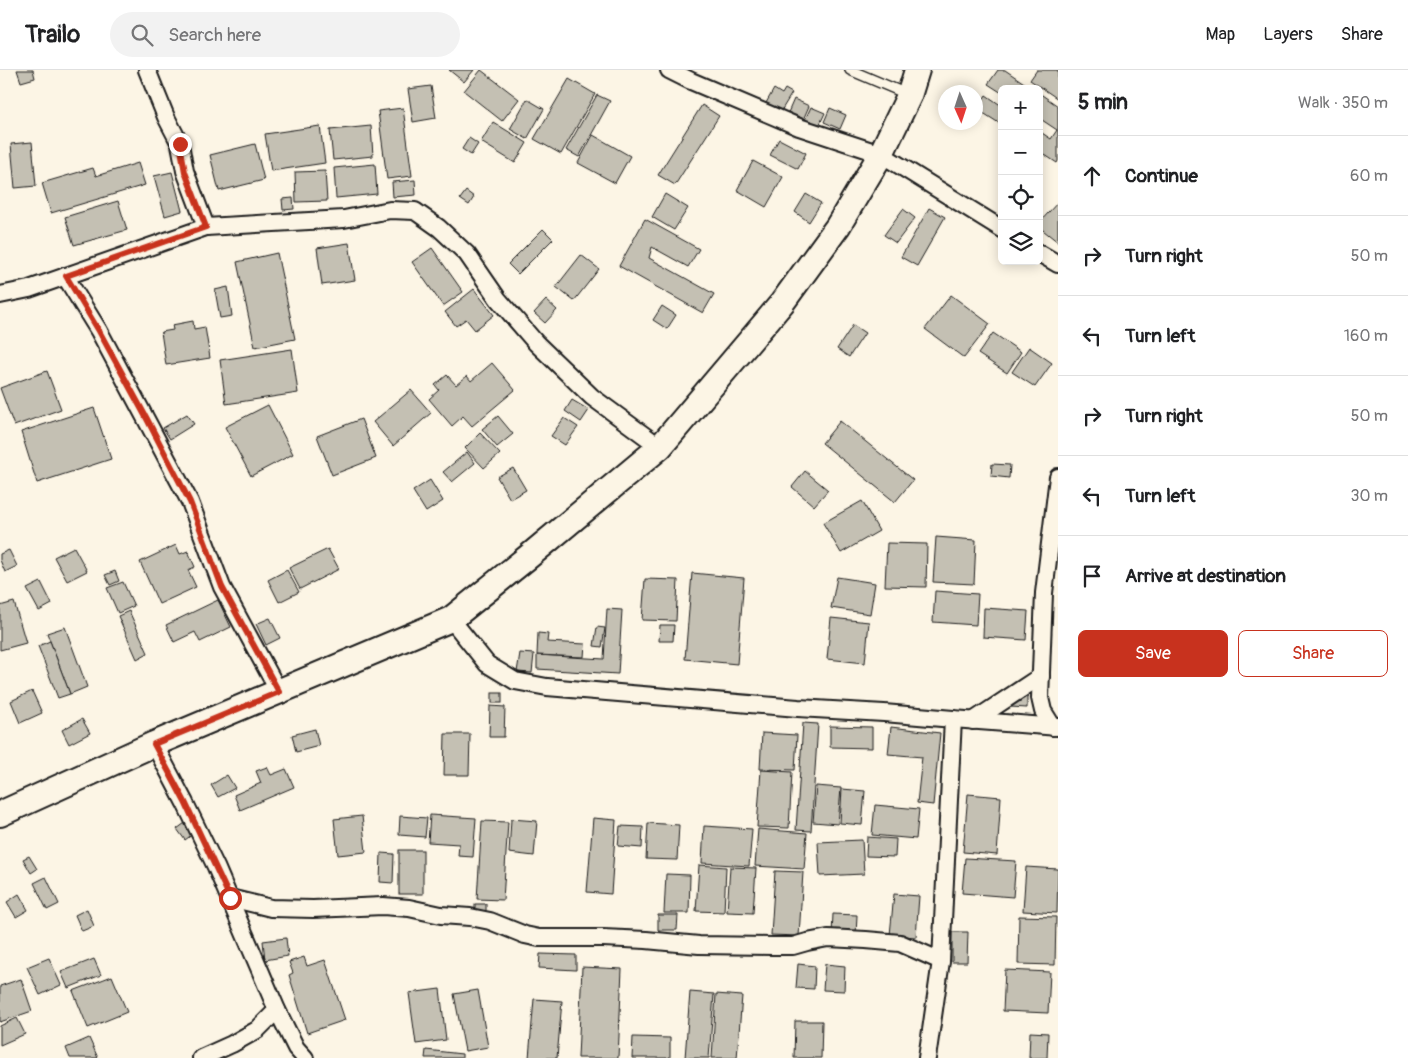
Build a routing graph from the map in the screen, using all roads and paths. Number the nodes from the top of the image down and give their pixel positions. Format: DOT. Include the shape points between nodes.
graph roads {
  1 [pos="147,70"];
  2 [pos="669,70"];
  3 [pos="850,70"];
  4 [pos="917,70"];
  5 [pos="909,96"];
  6 [pos="880,154"];
  7 [pos="206,227"];
  8 [pos="998,227"];
  9 [pos="1043,255"];
  10 [pos="1058,264"];
  11 [pos="66,276"];
  12 [pos="0,295"];
  13 [pos="660,447"];
  14 [pos="1058,477"];
  15 [pos="451,618"];
  16 [pos="1041,676"];
  17 [pos="279,692"];
  18 [pos="953,720"];
  19 [pos="973,721"];
  20 [pos="1055,727"];
  21 [pos="154,744"];
  22 [pos="0,814"];
  23 [pos="230,898"];
  24 [pos="941,961"];
  25 [pos="277,1010"];
  26 [pos="201,1058"];
  27 [pos="305,1058"];
  28 [pos="927,1058"];
  1 -- 7 [label="street" via="180,144 185,172"];
  2 -- 6 [label="street" via="799,127"];
  3 -- 5 [label="lane"];
  4 -- 5 [label="main road"];
  5 -- 6 [label="main road"];
  6 -- 8 [label="street"];
  6 -- 13 [label="main road" via="838,226 782,303"];
  7 -- 11 [label="street"];
  7 -- 13 [label="street" via="344,219 390,210 415,211 467,254 498,299 592,397"];
  9 -- 10 [label="street"];
  11 -- 12 [label="street" via="30,289"];
  11 -- 17 [label="street" via="182,486 222,587"];
  13 -- 15 [label="main road"];
  14 -- 16 [label="street" via="1044,593"];
  15 -- 17 [label="main road"];
  15 -- 18 [label="street" via="486,664 515,681 547,687"];
  16 -- 19 [label="street"];
  16 -- 20 [label="street" via="1043,712"];
  17 -- 21 [label="main road"];
  18 -- 19 [label="street"];
  18 -- 24 [label="street"];
  19 -- 20 [label="street"];
  21 -- 22 [label="main road"];
  21 -- 23 [label="street"];
  23 -- 24 [label="street" via="271,908 409,908 490,921 539,938 603,938 700,945 793,946 828,938 900,943"];
  23 -- 25 [label="street"];
  24 -- 28 [label="street"];
  25 -- 26 [label="street" via="257,1030"];
  25 -- 27 [label="street" via="296,1048"];
}
